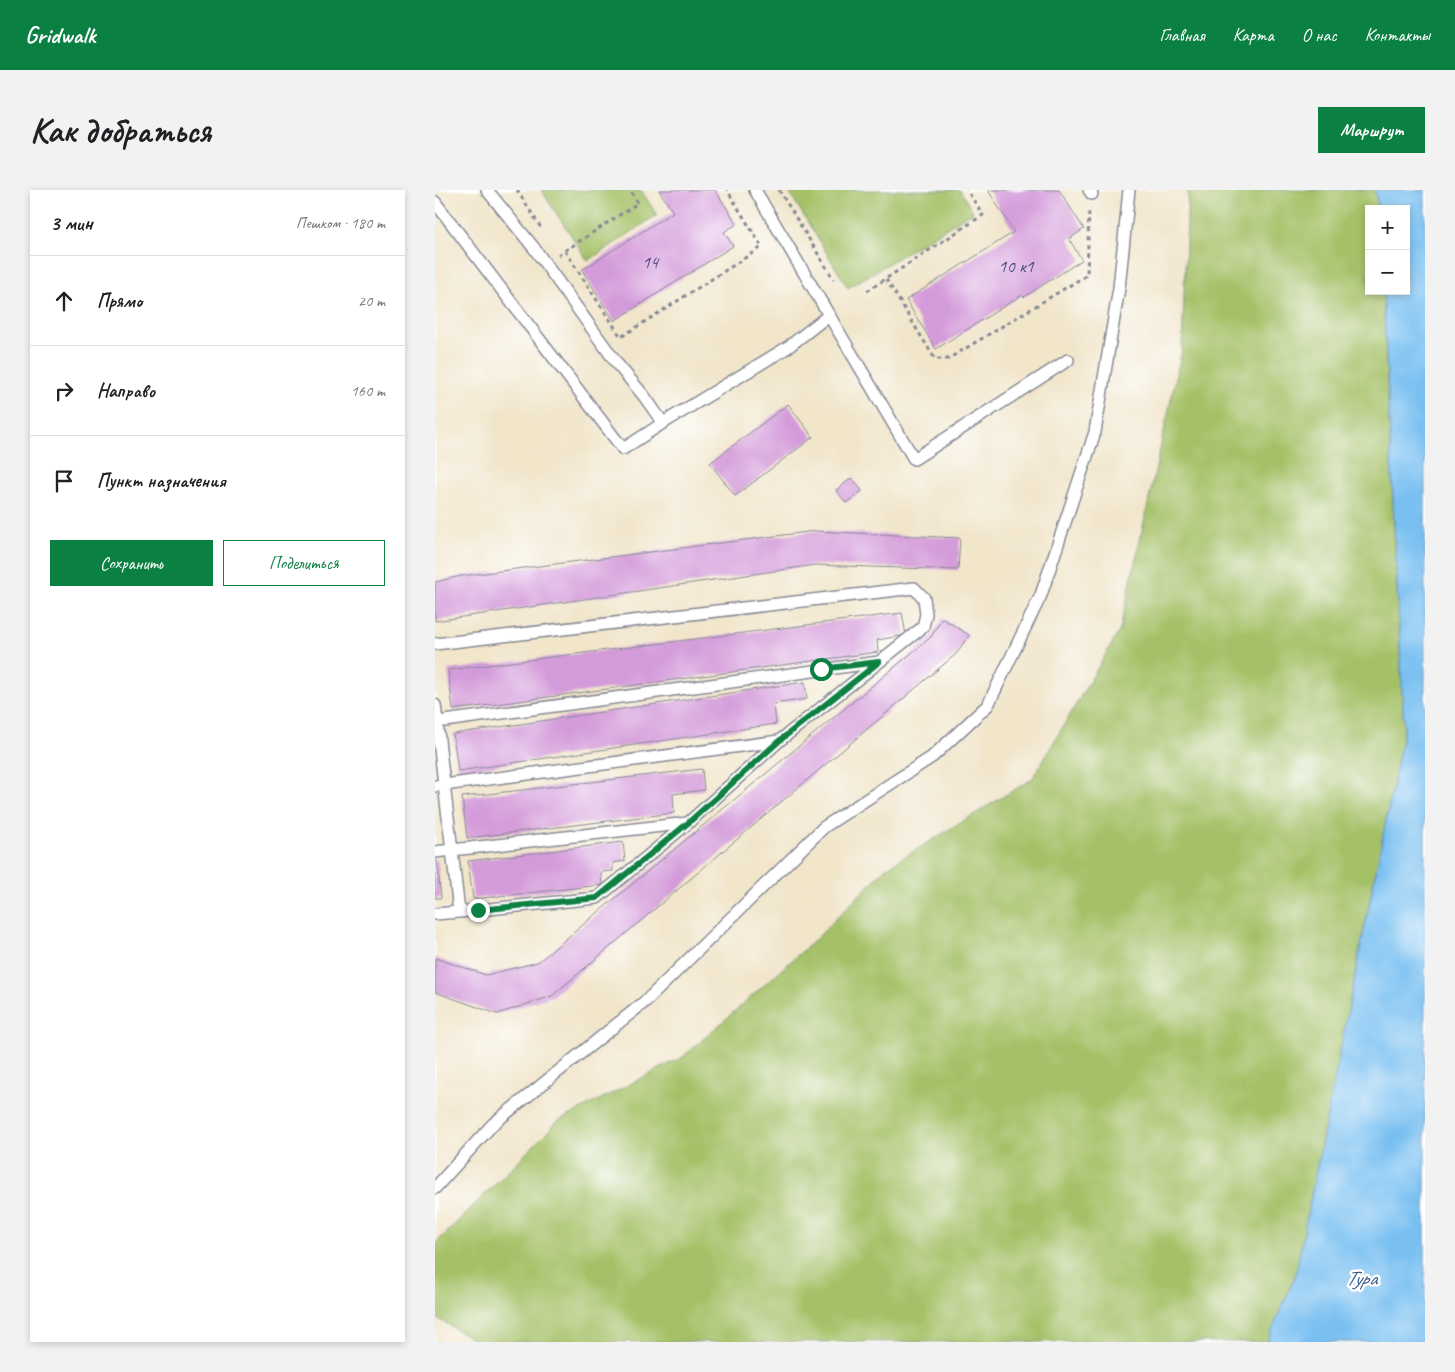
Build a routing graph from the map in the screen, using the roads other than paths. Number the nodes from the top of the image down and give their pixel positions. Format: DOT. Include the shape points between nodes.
graph roads {
  1 [pos="487,190"];
  2 [pos="755,190"];
  3 [pos="1129,190"];
  4 [pos="435,202"];
  5 [pos="829,315"];
  6 [pos="1068,360"];
  7 [pos="663,423"];
  8 [pos="435,644"];
  9 [pos="879,662"];
  10 [pos="435,705"];
  11 [pos="436,722"];
  12 [pos="779,741"];
  13 [pos="439,785"];
  14 [pos="688,823"];
  15 [pos="452,850"];
  16 [pos="435,852"];
  17 [pos="459,912"];
  18 [pos="435,914"];
  19 [pos="435,1188"];
  1 -- 7 [label="lane" via="534,248"];
  2 -- 5 [label="lane"];
  3 -- 19 [label="lane" via="1119,288 1095,432 1041,595 987,705 932,757 824,827 647,1000 493,1124"];
  4 -- 7 [label="lane" via="623,449"];
  5 -- 6 [label="lane" via="914,459"];
  5 -- 7 [label="lane" via="788,347"];
  8 -- 9 [label="lane" via="914,588 924,598 926,614 923,627"];
  9 -- 11 [label="lane"];
  9 -- 12 [label="lane"];
  10 -- 11 [label="lane"];
  11 -- 13 [label="lane"];
  12 -- 13 [label="lane"];
  12 -- 14 [label="lane"];
  13 -- 15 [label="lane"];
  14 -- 15 [label="lane"];
  14 -- 17 [label="lane" via="597,898"];
  15 -- 16 [label="lane"];
  15 -- 17 [label="lane"];
  17 -- 18 [label="lane"];
}
